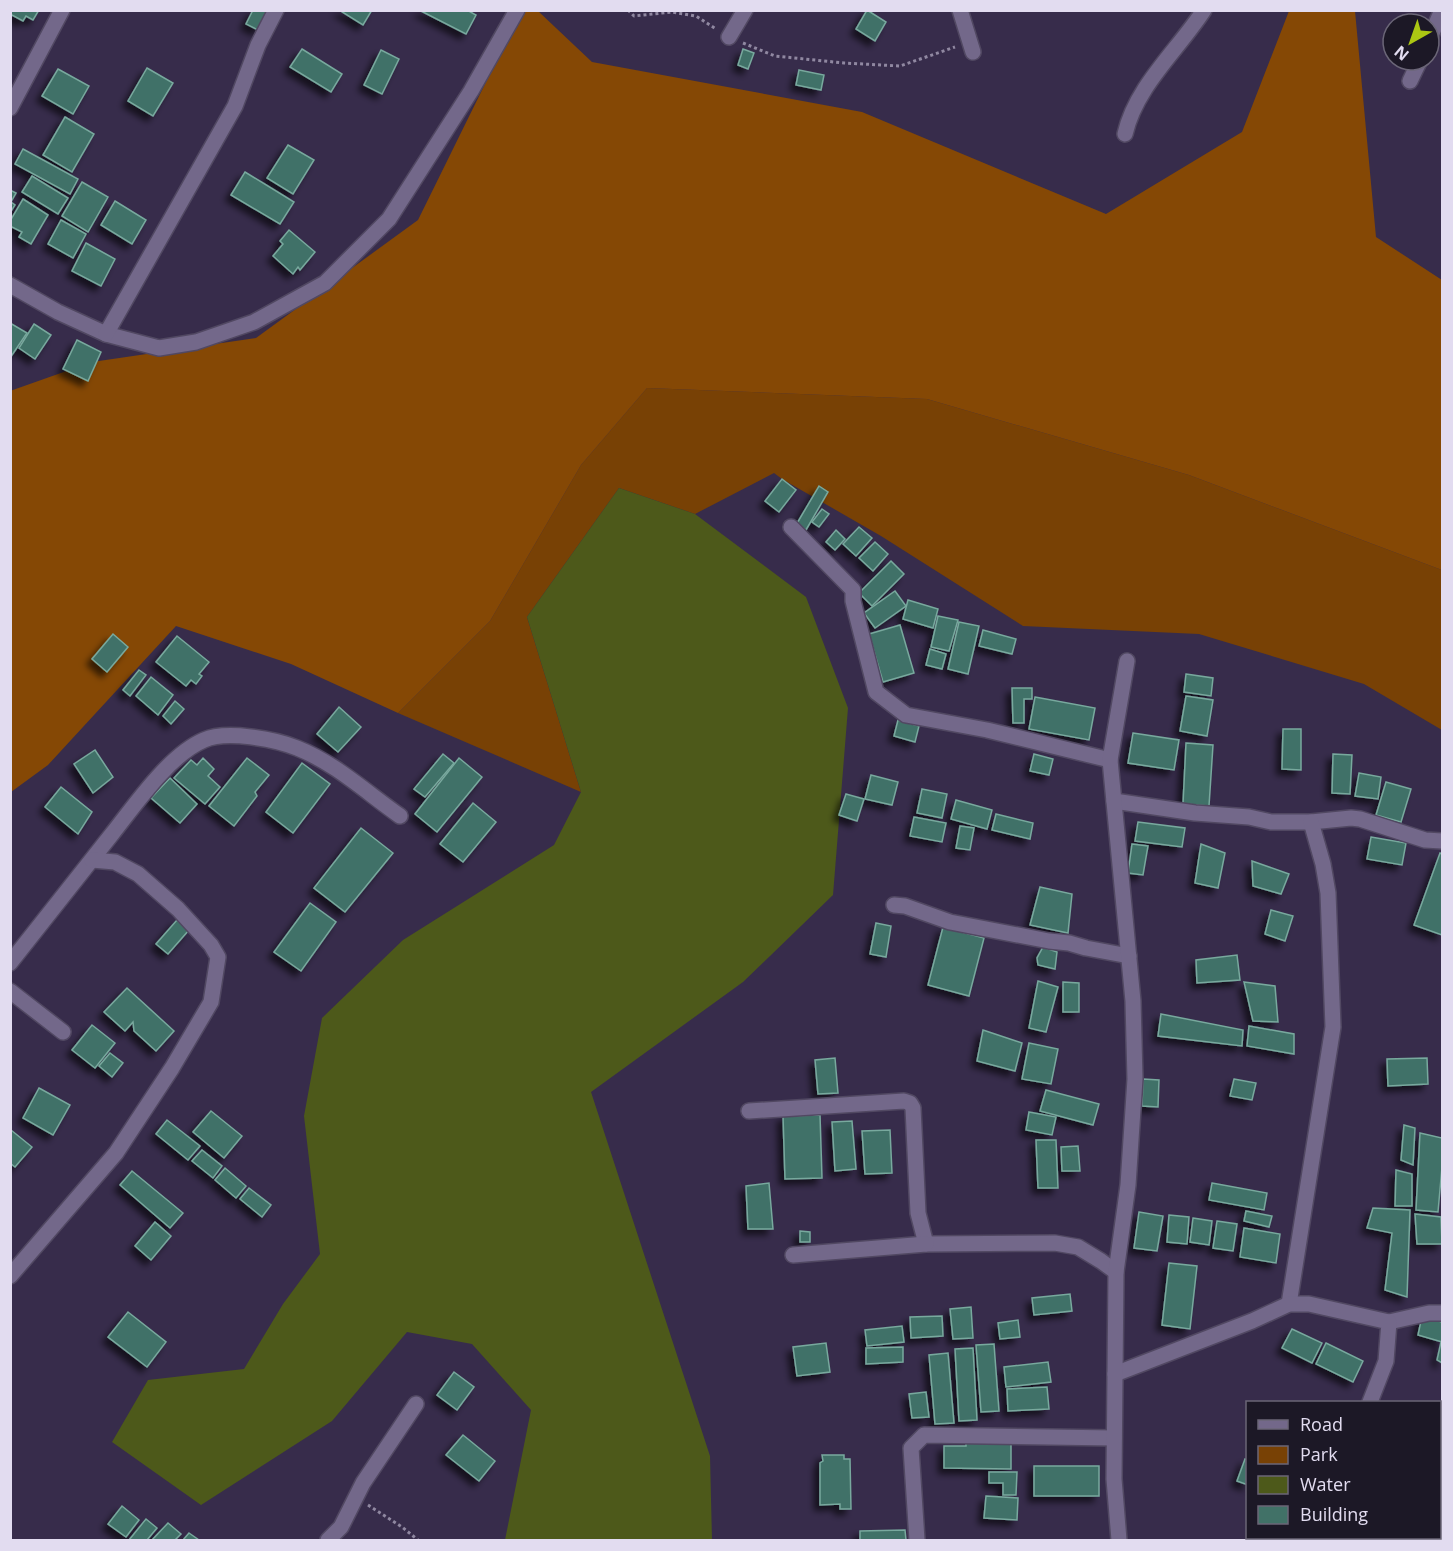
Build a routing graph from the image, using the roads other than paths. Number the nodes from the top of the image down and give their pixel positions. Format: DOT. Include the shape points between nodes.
graph roads {
  1 [pos="62,10"];
  2 [pos="276,10"];
  3 [pos="517,10"];
  4 [pos="745,10"];
  5 [pos="960,10"];
  6 [pos="1204,10"];
  7 [pos="729,37"];
  8 [pos="973,52"];
  9 [pos="1414,72"];
  10 [pos="1410,81"];
  11 [pos="10,108"];
  12 [pos="1125,134"];
  13 [pos="10,285"];
  14 [pos="106,334"];
  15 [pos="791,527"];
  16 [pos="1127,661"];
  17 [pos="1110,760"];
  18 [pos="1114,801"];
  19 [pos="400,816"];
  20 [pos="1311,822"];
  21 [pos="1443,841"];
  22 [pos="92,860"];
  23 [pos="894,905"];
  24 [pos="1129,956"];
  25 [pos="10,963"];
  26 [pos="10,991"];
  27 [pos="63,1032"];
  28 [pos="749,1111"];
  29 [pos="926,1244"];
  30 [pos="794,1255"];
  31 [pos="1116,1272"];
  32 [pos="10,1276"];
  33 [pos="1288,1304"];
  34 [pos="1443,1312"];
  35 [pos="1389,1322"];
  36 [pos="1115,1374"];
  37 [pos="1370,1401"];
  38 [pos="416,1404"];
  39 [pos="1114,1438"];
  40 [pos="328,1540"];
  41 [pos="917,1540"];
  42 [pos="1119,1540"];
  1 -- 11 [label="street"];
  2 -- 14 [label="street" via="235,106"];
  3 -- 14 [label="street" via="471,91 389,219 325,283 254,322 196,342 159,348"];
  4 -- 7 [label="street"];
  5 -- 8 [label="street"];
  6 -- 12 [label="street" via="1141,97"];
  9 -- 10 [label="street"];
  13 -- 14 [label="street"];
  15 -- 17 [label="street" via="853,590 876,692 906,715"];
  16 -- 17 [label="street"];
  17 -- 18 [label="street"];
  18 -- 20 [label="street" via="1271,822"];
  18 -- 24 [label="street"];
  19 -- 22 [label="street" via="320,759 296,748 246,737 220,736 204,739 190,748 157,778"];
  20 -- 21 [label="street" via="1360,819 1425,840"];
  20 -- 33 [label="street" via="1328,893 1333,1027"];
  22 -- 25 [label="street"];
  22 -- 32 [label="street" via="115,862 138,874 211,945 218,957 211,1002 116,1153"];
  23 -- 24 [label="street" via="950,922"];
  24 -- 31 [label="street" via="1135,1079 1128,1185"];
  26 -- 27 [label="street"];
  28 -- 29 [label="street" via="910,1103 918,1213"];
  29 -- 30 [label="street"];
  29 -- 31 [label="street" via="1055,1243 1078,1247"];
  31 -- 36 [label="street"];
  33 -- 35 [label="street" via="1309,1304"];
  33 -- 36 [label="street"];
  34 -- 35 [label="street"];
  35 -- 37 [label="street" via="1386,1361"];
  36 -- 39 [label="street"];
  38 -- 40 [label="street" via="363,1483 341,1527"];
  39 -- 41 [label="street" via="924,1436 911,1448"];
  39 -- 42 [label="street"];
}
